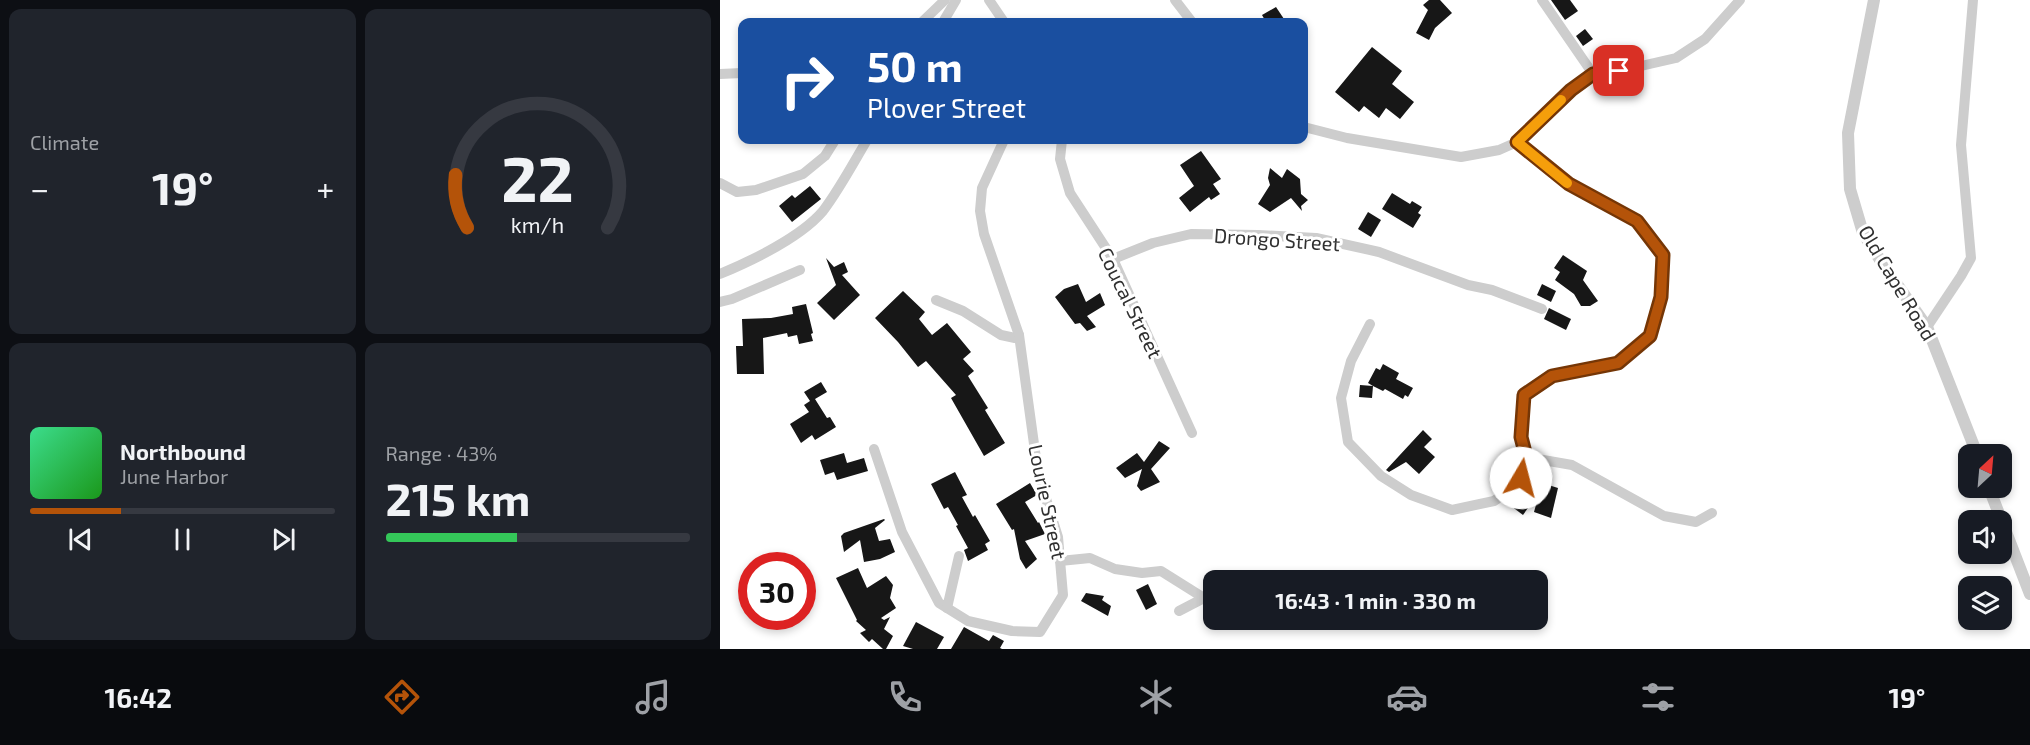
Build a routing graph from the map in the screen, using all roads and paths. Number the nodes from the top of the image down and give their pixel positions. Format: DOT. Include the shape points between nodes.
graph roads {
  1 [pos="945,0"];
  2 [pos="956,0"];
  3 [pos="989,0"];
  4 [pos="1175,0"];
  5 [pos="1542,0"];
  6 [pos="1740,0"];
  7 [pos="1874,0"];
  8 [pos="1973,0"];
  9 [pos="926,18"];
  10 [pos="945,18"];
  11 [pos="1001,18"];
  12 [pos="1189,18"];
  13 [pos="738,73"];
  14 [pos="720,74"];
  15 [pos="1593,74"];
  16 [pos="1308,128"];
  17 [pos="1517,142"];
  18 [pos="832,144"];
  19 [pos="865,144"];
  20 [pos="1002,144"];
  21 [pos="1062,144"];
  22 [pos="720,183"];
  23 [pos="1113,259"];
  24 [pos="800,270"];
  25 [pos="720,274"];
  26 [pos="936,300"];
  27 [pos="720,302"];
  28 [pos="1542,309"];
  29 [pos="1370,324"];
  30 [pos="1927,327"];
  31 [pos="1019,335"];
  32 [pos="1192,433"];
  33 [pos="1973,444"];
  34 [pos="874,449"];
  35 [pos="1526,457"];
  36 [pos="1993,498"];
  37 [pos="1712,513"];
  38 [pos="959,556"];
  39 [pos="1060,561"];
  40 [pos="2030,594"];
  41 [pos="947,608"];
  42 [pos="1179,611"];
  1 -- 9 [label="street"];
  2 -- 10 [label="street"];
  3 -- 11 [label="street"];
  4 -- 12 [label="street"];
  5 -- 15 [label="street"];
  6 -- 15 [label="street" via="1706,39 1676,58"];
  7 -- 30 [label="street, Old Cape Road" via="1848,133 1850,189 1863,233"];
  8 -- 30 [label="street" via="1961,145 1971,258"];
  13 -- 14 [label="street"];
  15 -- 17 [label="street"];
  16 -- 17 [label="street" via="1461,157 1499,150"];
  17 -- 35 [label="street" via="1569,184 1637,221 1663,255 1661,297 1650,336 1618,363 1552,376 1524,395 1521,437"];
  18 -- 22 [label="street" via="825,156 803,174 756,190 737,192"];
  19 -- 25 [label="street" via="823,211 804,229"];
  20 -- 31 [label="street, Lourie Street" via="982,188 980,211 984,234"];
  21 -- 23 [label="street, Coucal Street" via="1060,159 1070,193"];
  23 -- 28 [label="street, Drongo Street" via="1153,243 1191,234 1316,238 1379,252"];
  23 -- 32 [label="street, Coucal Street"];
  24 -- 27 [label="street"];
  26 -- 31 [label="street" via="963,311 1001,335"];
  29 -- 35 [label="street" via="1351,361 1341,398 1348,442 1381,476 1411,495 1452,510 1494,501 1513,488 1529,468"];
  30 -- 33 [label="street, Old Cape Road"];
  31 -- 39 [label="street, Lourie Street" via="1038,473 1058,537"];
  34 -- 41 [label="street, Lourie Street" via="902,532 939,603"];
  35 -- 37 [label="street" via="1572,465 1664,516 1696,522"];
  36 -- 40 [label="street"];
  38 -- 41 [label="street"];
  39 -- 41 [label="street, Lourie Street" via="1063,595 1040,632 1012,631 968,621"];
  39 -- 42 [label="street" via="1090,558 1115,569 1161,571 1204,598"];
}
